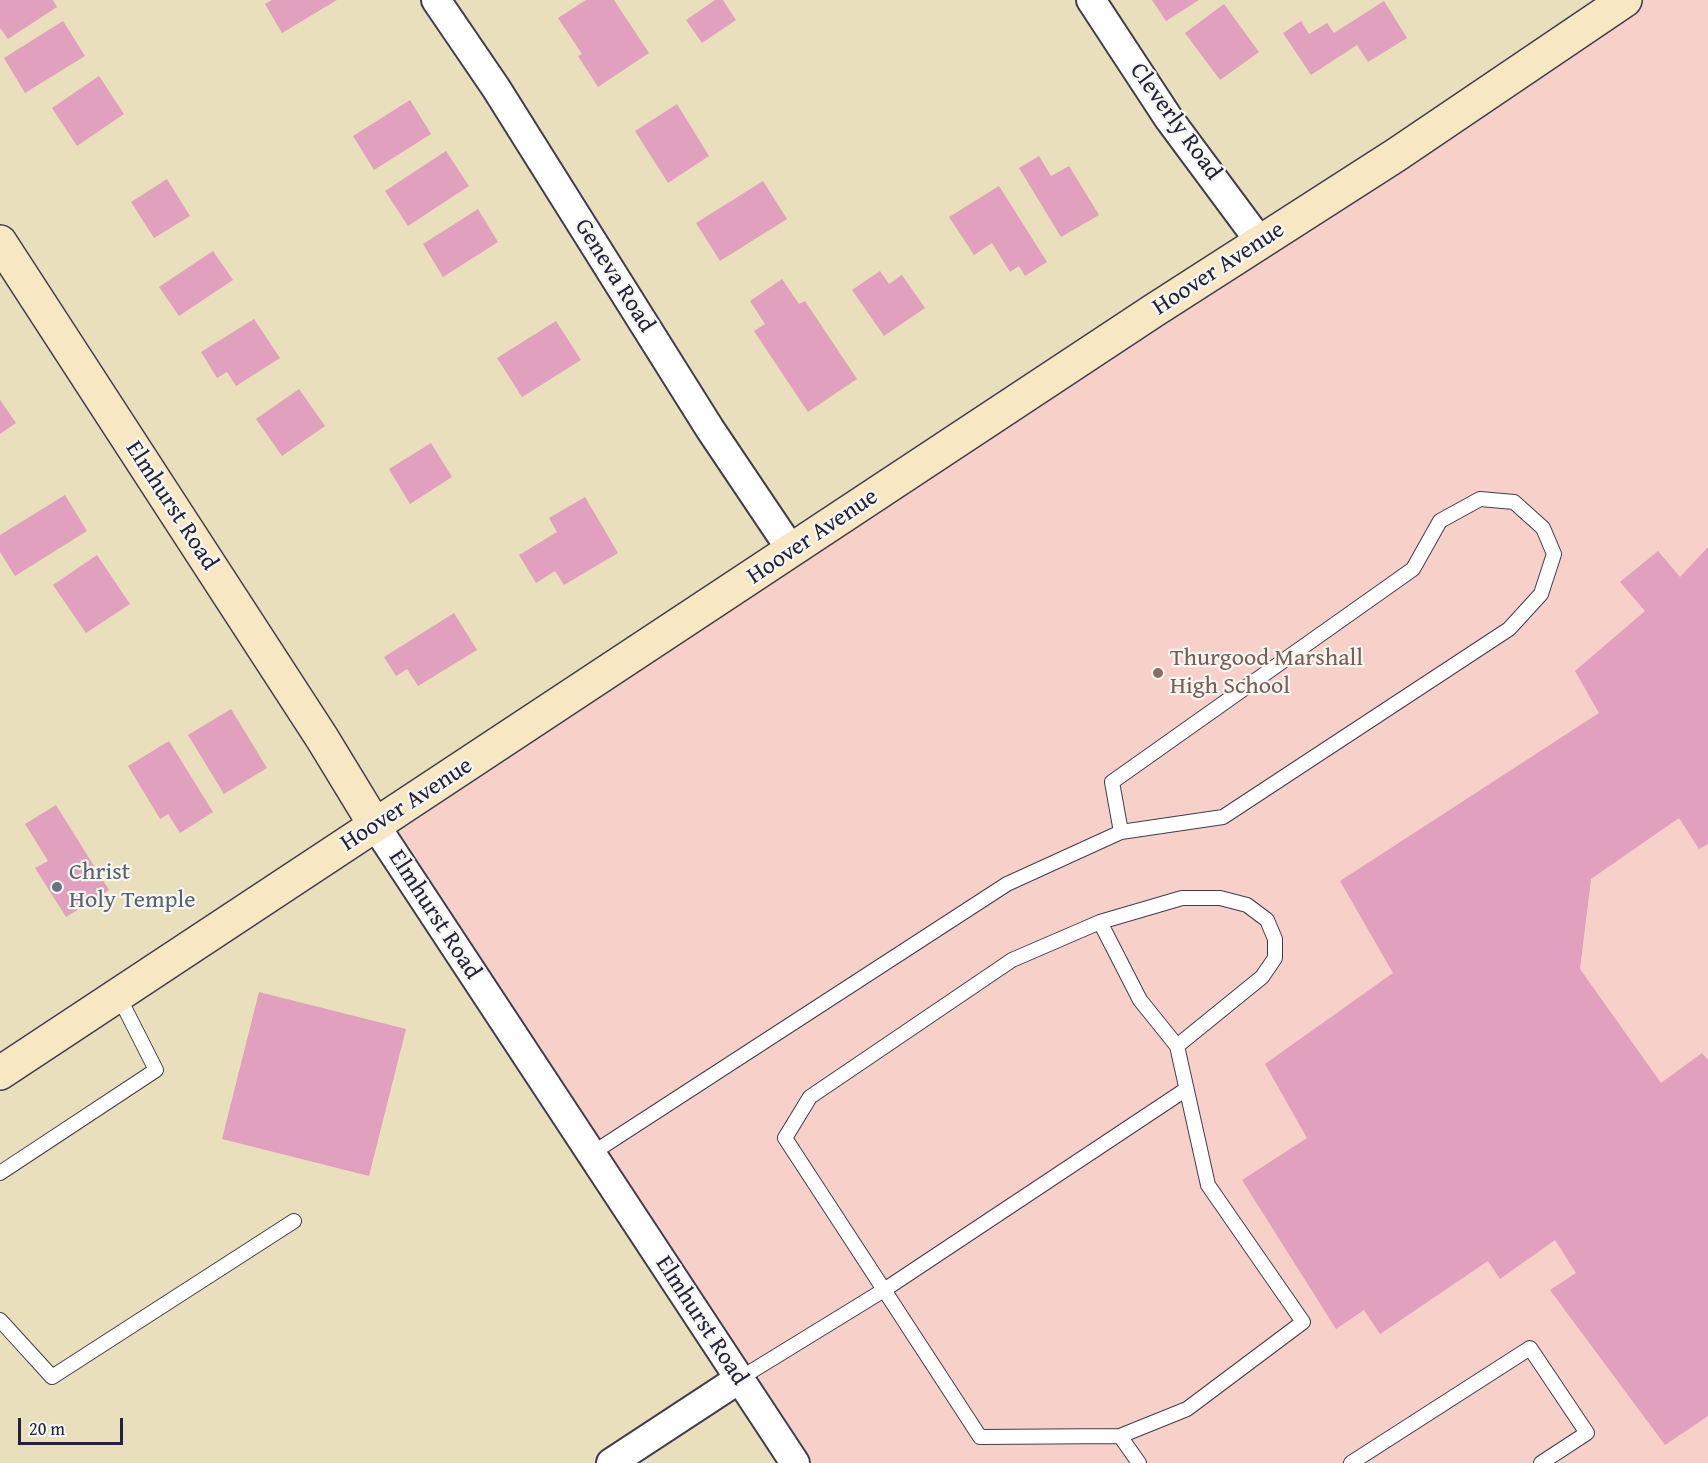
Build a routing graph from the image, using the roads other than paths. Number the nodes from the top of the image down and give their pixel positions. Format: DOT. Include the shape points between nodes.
graph roads {
  1 [pos="436,0"];
  2 [pos="1091,0"];
  3 [pos="1625,0"];
  4 [pos="0,242"];
  5 [pos="1261,243"];
  6 [pos="792,551"];
  7 [pos="375,825"];
  8 [pos="1121,832"];
  9 [pos="1100,922"];
  10 [pos="117,995"];
  11 [pos="1177,1046"];
  12 [pos="0,1073"];
  13 [pos="1185,1090"];
  14 [pos="591,1154"];
  15 [pos="0,1173"];
  16 [pos="294,1221"];
  17 [pos="884,1290"];
  18 [pos="0,1320"];
  19 [pos="739,1379"];
  20 [pos="1120,1436"];
  21 [pos="611,1463"];
  22 [pos="795,1463"];
  23 [pos="1139,1463"];
  24 [pos="1351,1463"];
  25 [pos="1541,1463"];
  1 -- 6 [label="street, Geneva Road"];
  2 -- 5 [label="street, Cleverly Road" via="1169,118"];
  3 -- 5 [label="street, Hoover Avenue"];
  4 -- 7 [label="street, Elmhurst Road"];
  5 -- 6 [label="street, Hoover Avenue"];
  6 -- 7 [label="street, Hoover Avenue"];
  7 -- 10 [label="street, Hoover Avenue"];
  7 -- 14 [label="street, Elmhurst Road"];
  8 -- 8 [label="lane" via="1223,817 1509,629 1541,594 1554,554 1543,528 1514,502 1480,499 1440,522 1413,569 1112,782"];
  8 -- 14 [label="lane" via="1006,884"];
  9 -- 11 [label="lane" via="1140,1000"];
  9 -- 11 [label="lane" via="1182,898 1220,898 1247,905 1267,920 1275,939 1275,958 1262,977"];
  9 -- 17 [label="lane" via="1012,960 810,1097 785,1138"];
  10 -- 12 [label="street, Hoover Avenue"];
  10 -- 15 [label="lane" via="156,1070"];
  11 -- 13 [label="lane"];
  13 -- 17 [label="lane"];
  13 -- 20 [label="lane" via="1208,1185 1303,1322 1187,1409"];
  14 -- 19 [label="street, Elmhurst Road"];
  16 -- 18 [label="lane" via="52,1377"];
  17 -- 19 [label="lane"];
  17 -- 20 [label="lane" via="980,1437"];
  19 -- 21 [label="street"];
  19 -- 22 [label="street, Elmhurst Road"];
  20 -- 23 [label="lane"];
  24 -- 25 [label="lane" via="1530,1348 1587,1433"];
}
